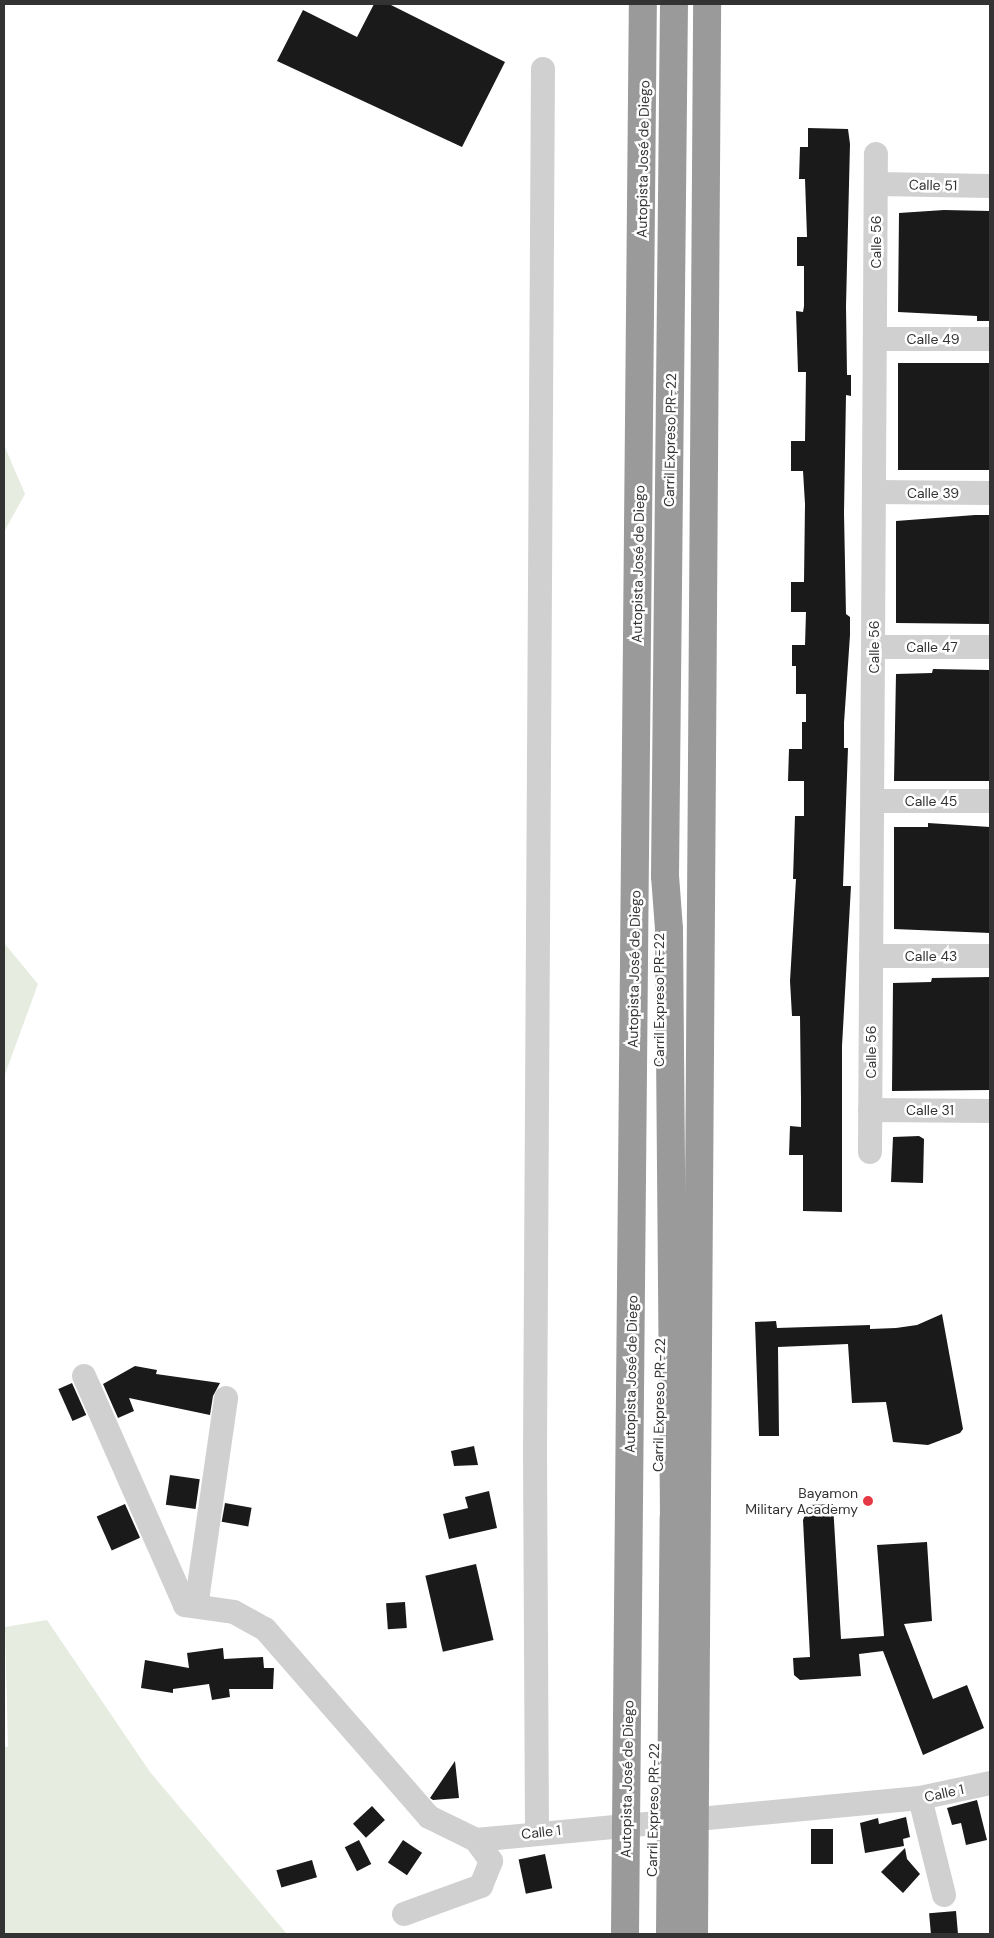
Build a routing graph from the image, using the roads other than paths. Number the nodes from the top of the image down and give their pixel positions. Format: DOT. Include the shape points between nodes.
graph roads {
  1 [pos="643,4"];
  2 [pos="674,4"];
  3 [pos="708,4"];
  4 [pos="543,69"];
  5 [pos="876,154"];
  6 [pos="877,184"];
  7 [pos="990,186"];
  8 [pos="876,339"];
  9 [pos="990,339"];
  10 [pos="875,492"];
  11 [pos="990,493"];
  12 [pos="874,646"];
  13 [pos="990,647"];
  14 [pos="873,801"];
  15 [pos="990,801"];
  16 [pos="665,876"];
  17 [pos="872,956"];
  18 [pos="990,956"];
  19 [pos="870,1110"];
  20 [pos="990,1110"];
  21 [pos="870,1152"];
  22 [pos="84,1376"];
  23 [pos="226,1398"];
  24 [pos="185,1605"];
  25 [pos="990,1783"];
  26 [pos="920,1798"];
  27 [pos="537,1833"];
  28 [pos="476,1840"];
  29 [pos="944,1895"];
  30 [pos="404,1914"];
  31 [pos="625,1934"];
  32 [pos="652,1934"];
  33 [pos="670,1934"];
  34 [pos="694,1934"];
  1 -- 31 [label="highway, Autopista José de Diego"];
  2 -- 16 [label="highway, Carril Expreso PR-22"];
  3 -- 34 [label="highway"];
  4 -- 27 [label="street" via="535,1442"];
  5 -- 6 [label="street, Calle 56"];
  6 -- 7 [label="street, Calle 51"];
  6 -- 8 [label="street, Calle 56"];
  8 -- 9 [label="street, Calle 49"];
  8 -- 10 [label="street, Calle 56"];
  10 -- 11 [label="street, Calle 39"];
  10 -- 12 [label="street, Calle 56"];
  12 -- 13 [label="street, Calle 47"];
  12 -- 14 [label="street, Calle 56"];
  14 -- 15 [label="street, Calle 45"];
  14 -- 17 [label="street, Calle 56"];
  16 -- 32 [label="highway, Carril Expreso PR-22" via="658,930 660,1358"];
  16 -- 33 [label="highway, Carril Expreso PR-22" via="669,929 674,1517"];
  17 -- 18 [label="street, Calle 43"];
  17 -- 19 [label="street, Calle 56"];
  19 -- 20 [label="street, Calle 31"];
  19 -- 21 [label="street, Calle 56"];
  22 -- 24 [label="street"];
  23 -- 24 [label="street" via="198,1593"];
  24 -- 28 [label="street" via="234,1612 265,1629 430,1817"];
  25 -- 26 [label="street, Calle 1"];
  26 -- 27 [label="street, Calle 1"];
  26 -- 29 [label="street"];
  27 -- 28 [label="street, Calle 1"];
  28 -- 30 [label="street" via="491,1861 481,1886"];
}
